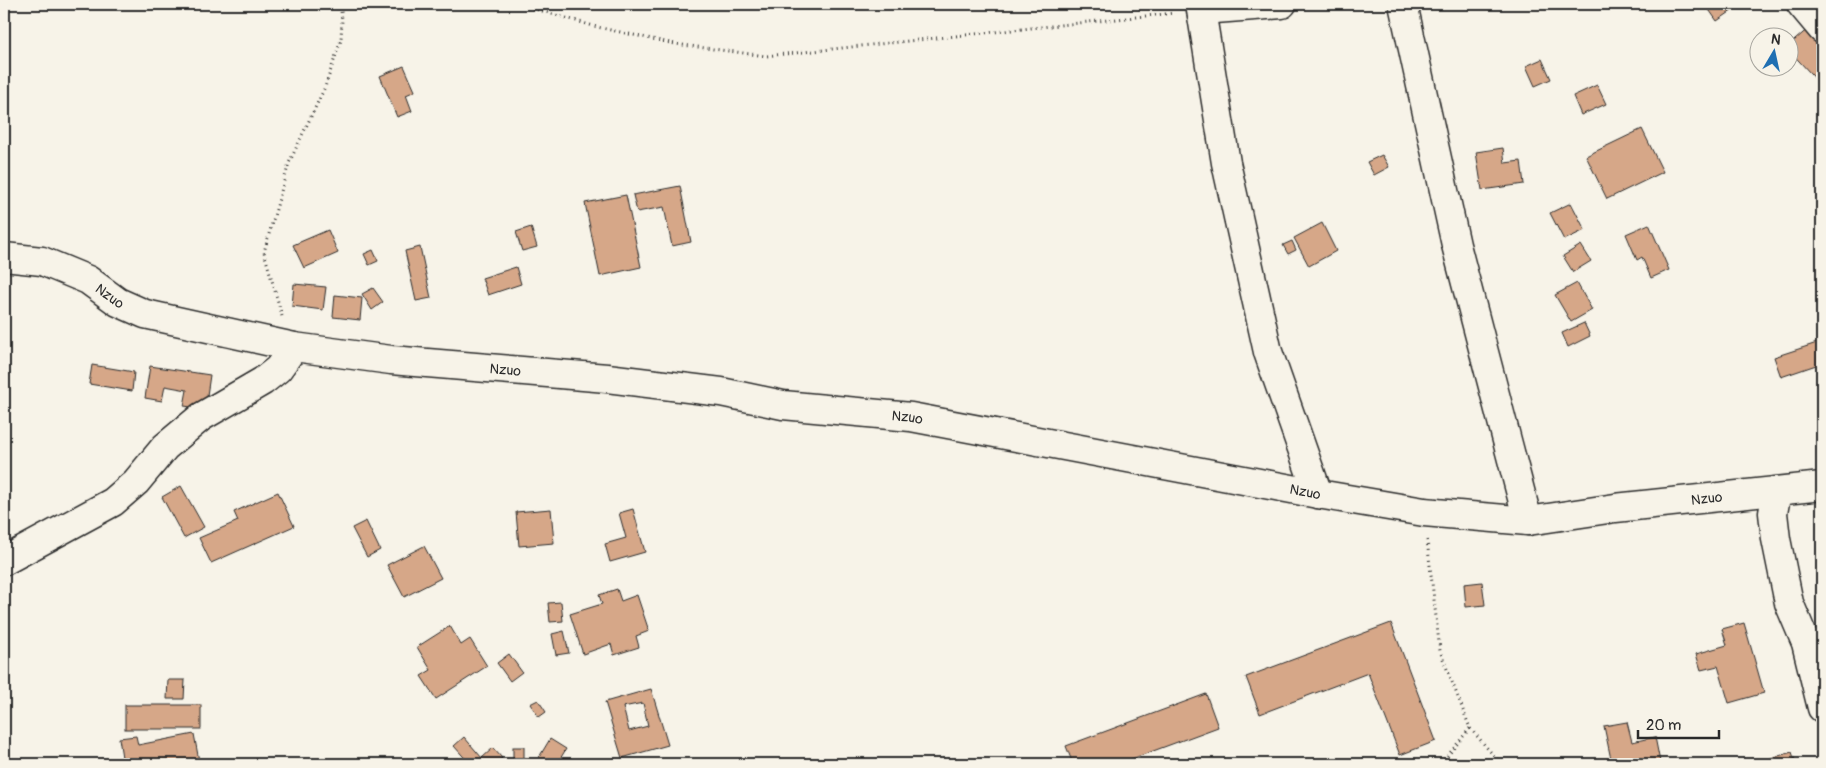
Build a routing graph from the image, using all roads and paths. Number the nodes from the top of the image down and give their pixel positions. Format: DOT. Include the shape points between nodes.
graph roads {
  1 [pos="335,4"];
  2 [pos="518,4"];
  3 [pos="1282,4"];
  4 [pos="1403,4"];
  5 [pos="1801,4"];
  6 [pos="1201,7"];
  7 [pos="1822,29"];
  8 [pos="4,257"];
  9 [pos="294,347"];
  10 [pos="1822,486"];
  11 [pos="1777,491"];
  12 [pos="1318,494"];
  13 [pos="1424,512"];
  14 [pos="1528,521"];
  15 [pos="4,561"];
  16 [pos="1822,708"];
  17 [pos="1470,728"];
  18 [pos="1441,764"];
  19 [pos="1501,764"];
  1 -- 9 [label="path" via="341,11 341,40 325,87 289,163 264,252 279,308"];
  2 -- 6 [label="path" via="597,27 676,44 766,56"];
  3 -- 6 [label="street"];
  4 -- 14 [label="street" via="1456,244"];
  5 -- 7 [label="street"];
  6 -- 12 [label="street" via="1226,163 1268,352"];
  8 -- 9 [label="street, Nzuo" via="42,261 88,280 118,302 145,314"];
  9 -- 12 [label="street, Nzuo" via="391,360 607,378 721,392 783,406 910,417"];
  9 -- 15 [label="street" via="263,382 201,417 165,447 136,482 113,502"];
  10 -- 11 [label="street, Nzuo"];
  11 -- 14 [label="street, Nzuo"];
  11 -- 16 [label="street" via="1773,513 1789,603 1806,643"];
  12 -- 13 [label="street, Nzuo"];
  13 -- 14 [label="street, Nzuo"];
  13 -- 17 [label="path" via="1440,651"];
  17 -- 18 [label="path"];
  17 -- 19 [label="path"];
}
